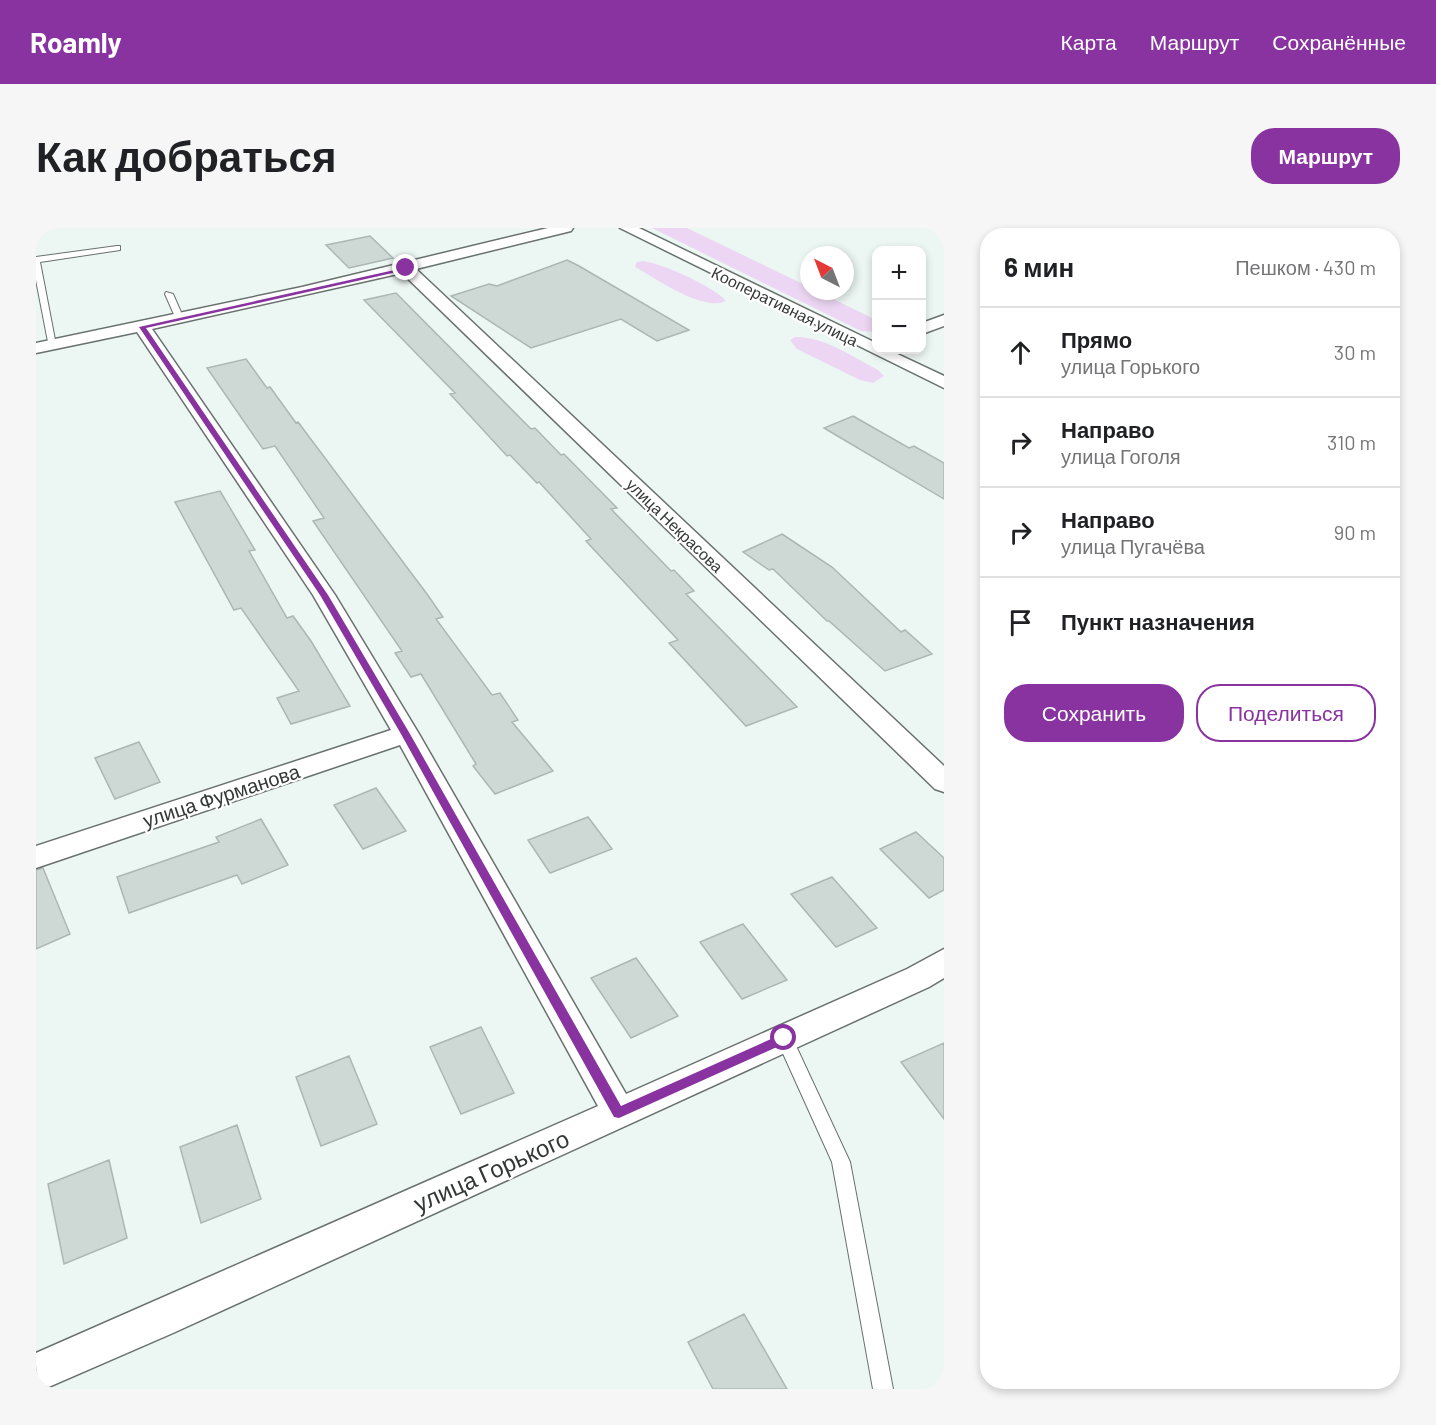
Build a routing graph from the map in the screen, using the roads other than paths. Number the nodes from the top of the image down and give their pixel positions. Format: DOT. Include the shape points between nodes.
graph roads {
  1 [pos="566,228"];
  2 [pos="627,228"];
  3 [pos="117,248"];
  4 [pos="36,259"];
  5 [pos="406,268"];
  6 [pos="169,294"];
  7 [pos="180,319"];
  8 [pos="944,320"];
  9 [pos="142,327"];
  10 [pos="926,327"];
  11 [pos="36,328"];
  12 [pos="46,343"];
  13 [pos="872,347"];
  14 [pos="886,354"];
  15 [pos="944,383"];
  16 [pos="406,734"];
  17 [pos="944,782"];
  18 [pos="36,857"];
  19 [pos="944,962"];
  20 [pos="784,1038"];
  21 [pos="619,1113"];
  22 [pos="36,1372"];
  23 [pos="883,1389"];
  1 -- 5 [label="street"];
  2 -- 13 [label="street, Кооперативная улица"];
  3 -- 4 [label="lane"];
  4 -- 12 [label="lane"];
  5 -- 7 [label="street"];
  5 -- 17 [label="street, улица Некрасова"];
  6 -- 7 [label="lane"];
  7 -- 9 [label="street"];
  8 -- 10 [label="street"];
  9 -- 12 [label="street"];
  9 -- 16 [label="street" via="324,595"];
  11 -- 12 [label="lane"];
  14 -- 15 [label="street, Кооперативная улица"];
  16 -- 18 [label="street, улица Фурманова"];
  16 -- 21 [label="street"];
  19 -- 20 [label="street, улица Горького" via="918,978"];
  20 -- 21 [label="street, улица Горького"];
  20 -- 23 [label="lane" via="841,1162"];
  21 -- 22 [label="street, улица Горького"];
}
